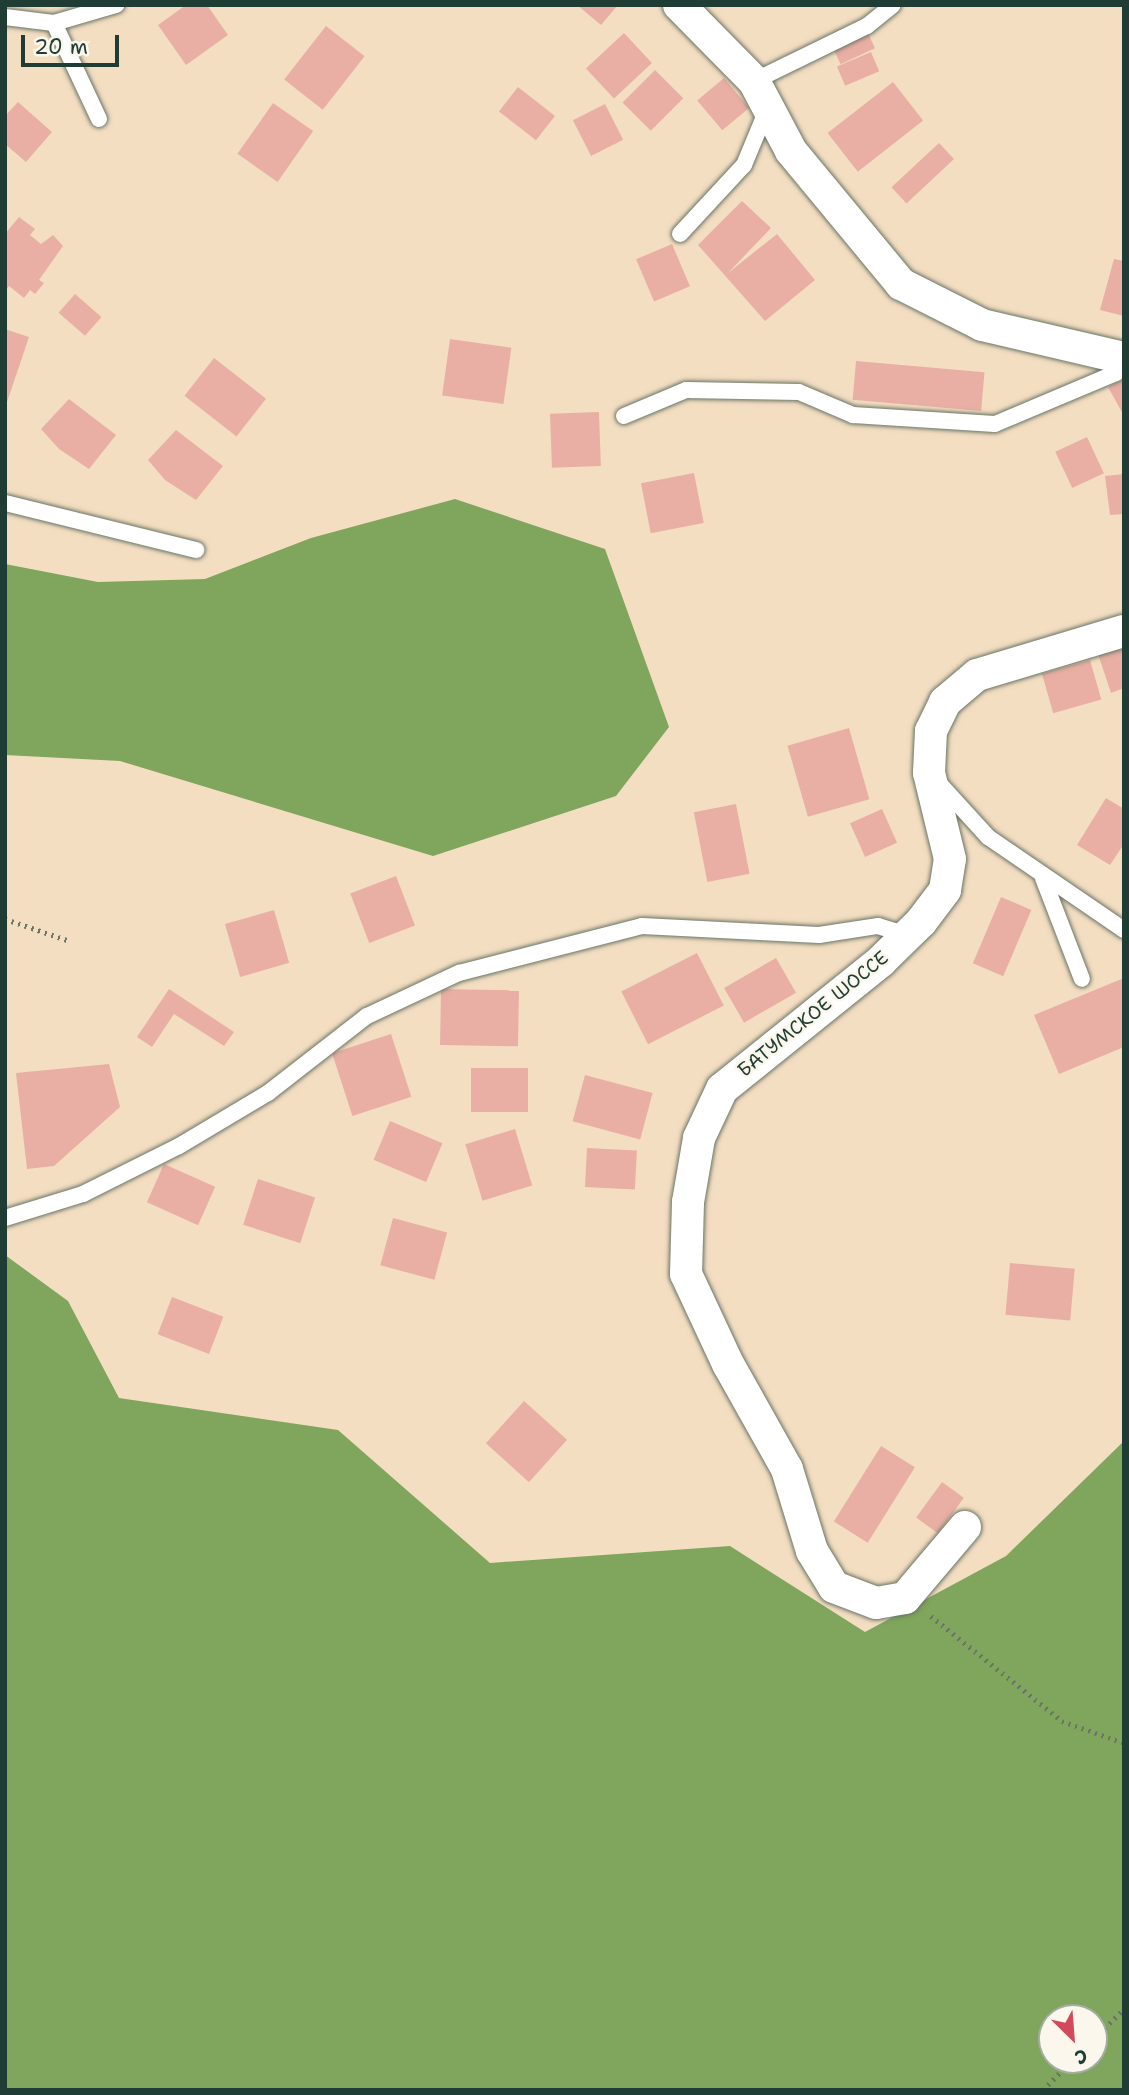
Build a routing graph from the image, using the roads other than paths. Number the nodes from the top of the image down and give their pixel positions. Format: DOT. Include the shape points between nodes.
graph roads {
  1 [pos="116,5"];
  2 [pos="679,5"];
  3 [pos="892,5"];
  4 [pos="5,17"];
  5 [pos="54,23"];
  6 [pos="761,94"];
  7 [pos="99,118"];
  8 [pos="680,234"];
  9 [pos="1124,360"];
  10 [pos="624,416"];
  11 [pos="5,503"];
  12 [pos="196,550"];
  13 [pos="1124,632"];
  14 [pos="929,773"];
  15 [pos="1043,878"];
  16 [pos="1124,930"];
  17 [pos="908,935"];
  18 [pos="1083,979"];
  19 [pos="5,1218"];
  20 [pos="965,1527"];
  1 -- 5 [label="lane"];
  2 -- 6 [label="street"];
  3 -- 6 [label="lane"];
  4 -- 5 [label="lane"];
  5 -- 7 [label="lane"];
  6 -- 8 [label="lane" via="744,165"];
  6 -- 9 [label="street" via="791,151 901,284 982,325"];
  9 -- 10 [label="lane" via="1116,373 995,424 853,415 799,392 686,390"];
  11 -- 12 [label="lane"];
  13 -- 14 [label="street, БАТУМСКОЕ ШОССЕ" via="977,675 945,702 935,721"];
  14 -- 15 [label="lane" via="988,837"];
  14 -- 17 [label="street, БАТУМСКОЕ ШОССЕ" via="950,859 945,890"];
  15 -- 16 [label="lane"];
  15 -- 18 [label="lane"];
  17 -- 19 [label="lane" via="878,926 819,934 642,926 459,973 367,1016 268,1093 179,1146 83,1194"];
  17 -- 20 [label="street, БАТУМСКОЕ ШОССЕ" via="722,1089 699,1138 688,1202 686,1274 728,1364 787,1469 812,1551 834,1587 876,1603 905,1598"];
}
